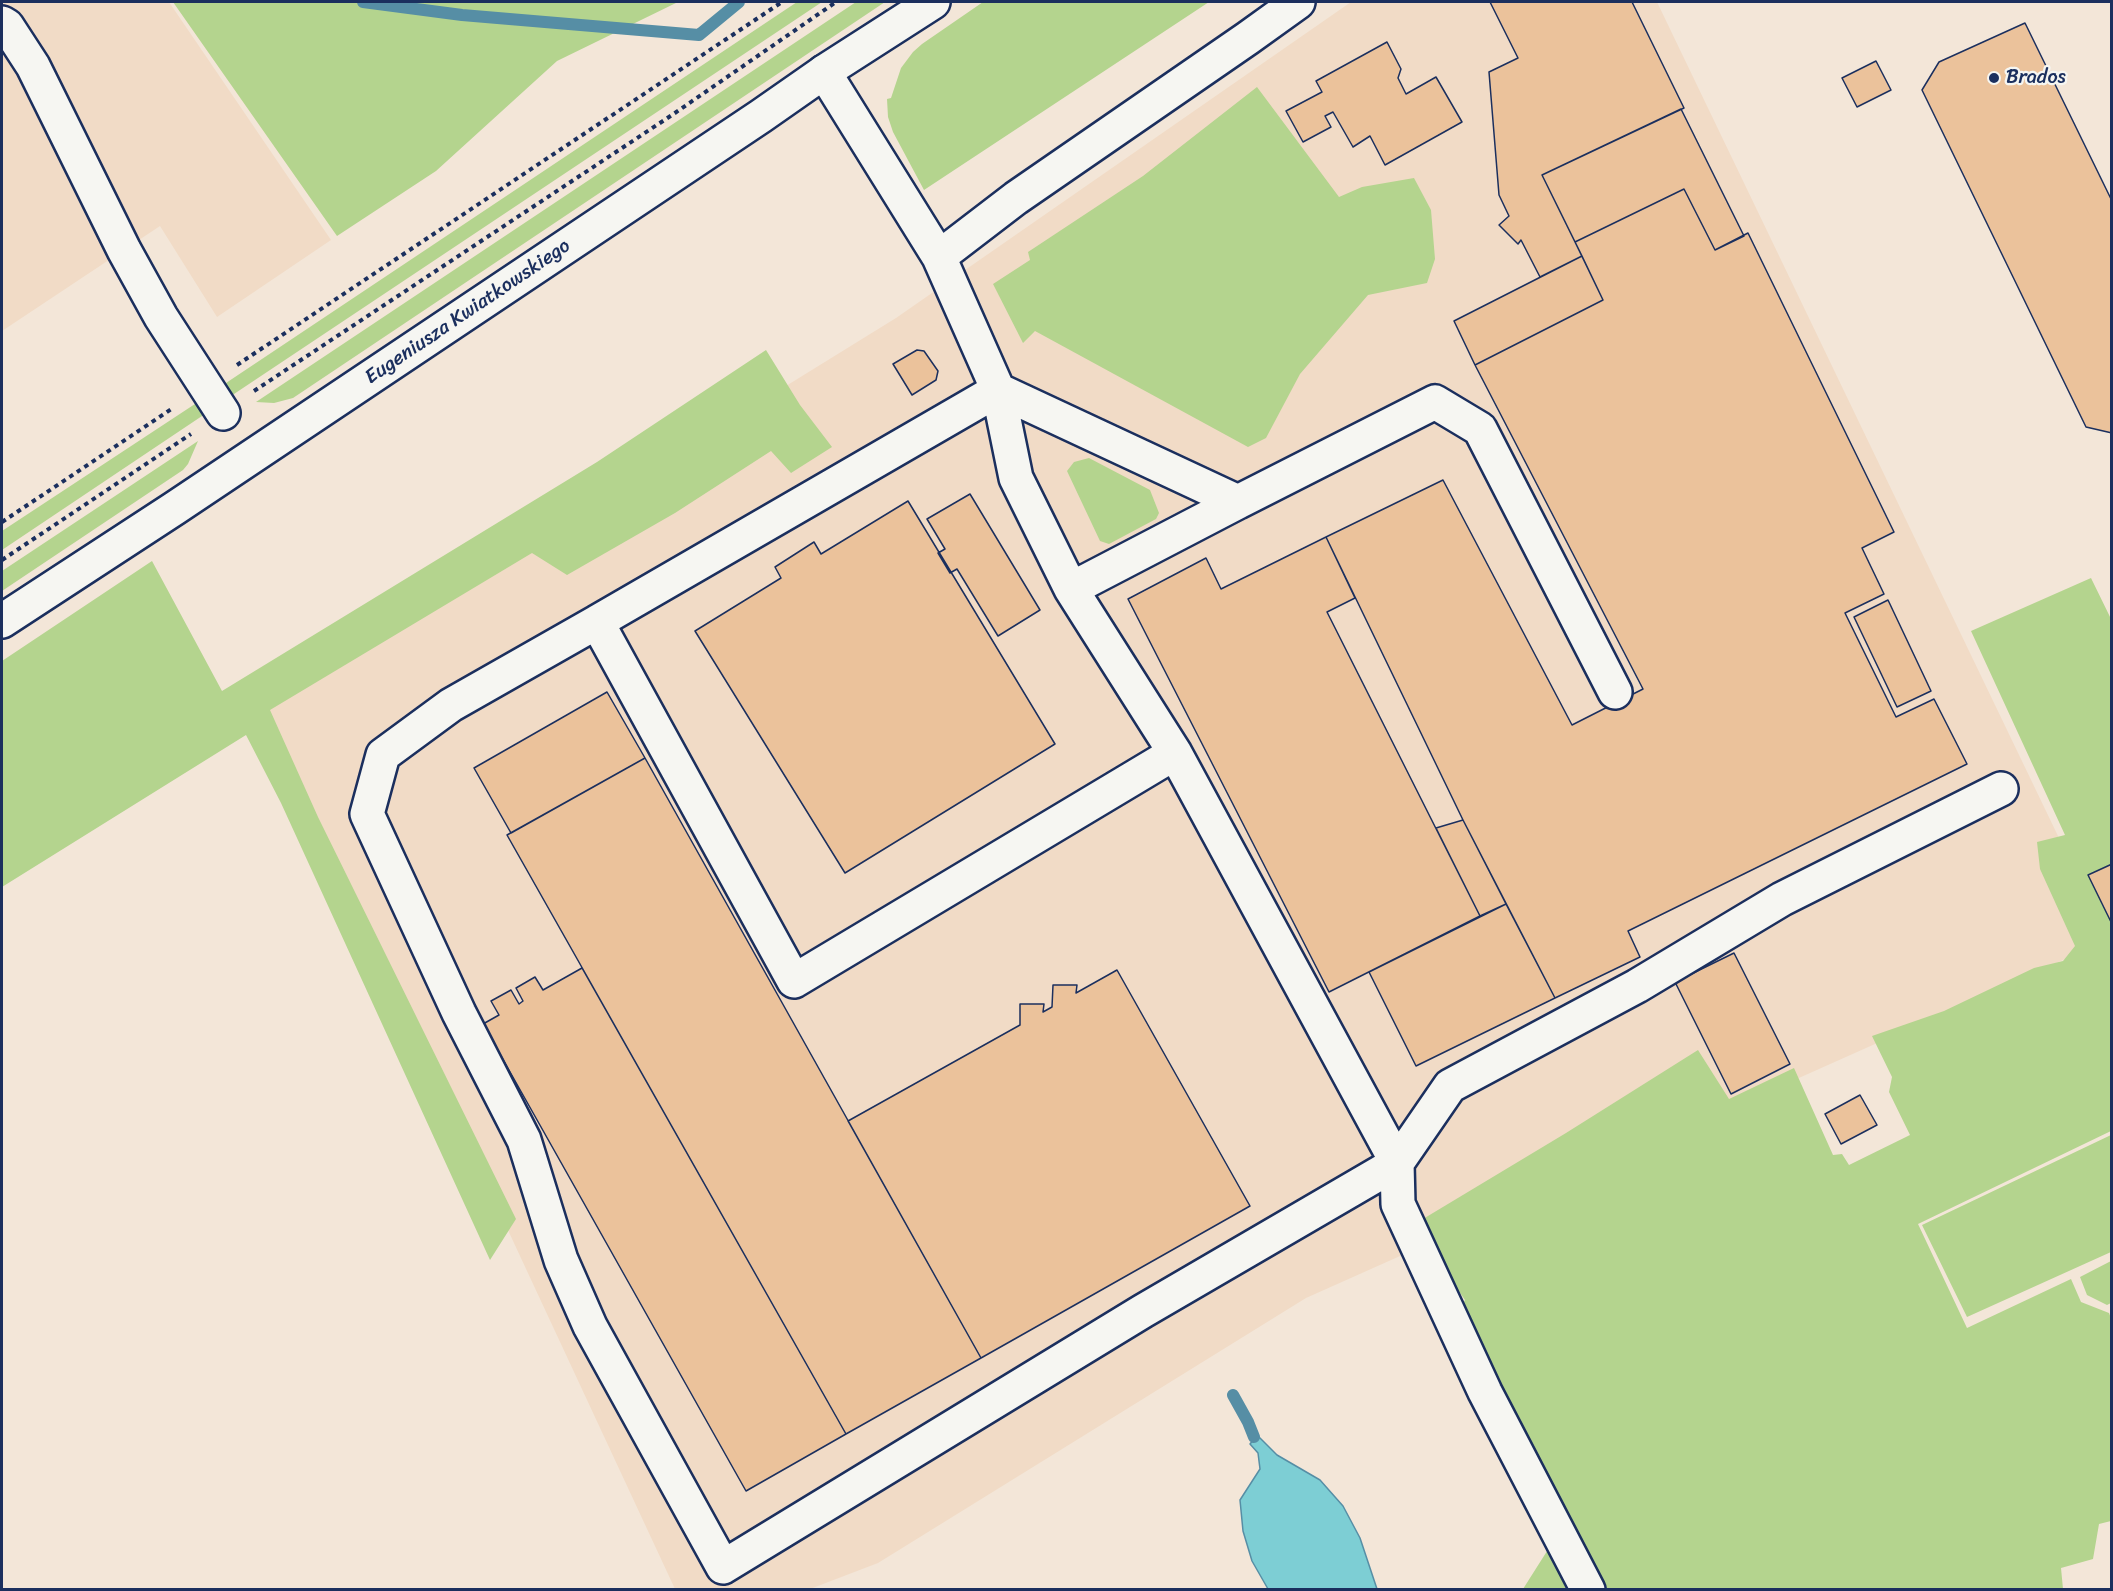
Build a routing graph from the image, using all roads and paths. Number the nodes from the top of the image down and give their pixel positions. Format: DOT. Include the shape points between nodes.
graph roads {
  1 [pos="782,2"];
  2 [pos="836,2"];
  3 [pos="933,2"];
  4 [pos="1298,2"];
  5 [pos="2,23"];
  6 [pos="824,72"];
  7 [pos="939,257"];
  8 [pos="998,390"];
  9 [pos="214,399"];
  10 [pos="1238,502"];
  11 [pos="2,522"];
  12 [pos="2,560"];
  13 [pos="1071,589"];
  14 [pos="2,621"];
  15 [pos="597,622"];
  16 [pos="1615,692"];
  17 [pos="1175,753"];
  18 [pos="2001,789"];
  19 [pos="1397,1163"];
  20 [pos="1588,1590"];
  1 -- 9 [label="path"];
  2 -- 9 [label="path" via="644,133"];
  3 -- 6 [label="main road, Eugeniusza Kwiatkowskiego"];
  4 -- 7 [label="main road" via="1016,198"];
  5 -- 9 [label="main road" via="33,66 161,317"];
  6 -- 7 [label="main road"];
  6 -- 14 [label="main road, Eugeniusza Kwiatkowskiego"];
  7 -- 8 [label="main road"];
  8 -- 10 [label="main road"];
  8 -- 13 [label="main road" via="1016,478"];
  8 -- 15 [label="main road"];
  9 -- 11 [label="path"];
  9 -- 12 [label="path"];
  10 -- 13 [label="main road"];
  10 -- 16 [label="main road" via="1435,402 1480,429"];
  13 -- 17 [label="main road"];
  15 -- 17 [label="main road" via="794,981"];
  15 -- 19 [label="main road" via="451,705 382,755 367,814 459,1013 524,1140 561,1260 590,1326 723,1567 1143,1311"];
  17 -- 19 [label="main road"];
  18 -- 19 [label="main road" via="1782,899 1637,986 1450,1086"];
  19 -- 20 [label="main road" via="1398,1204 1485,1392"];
}
